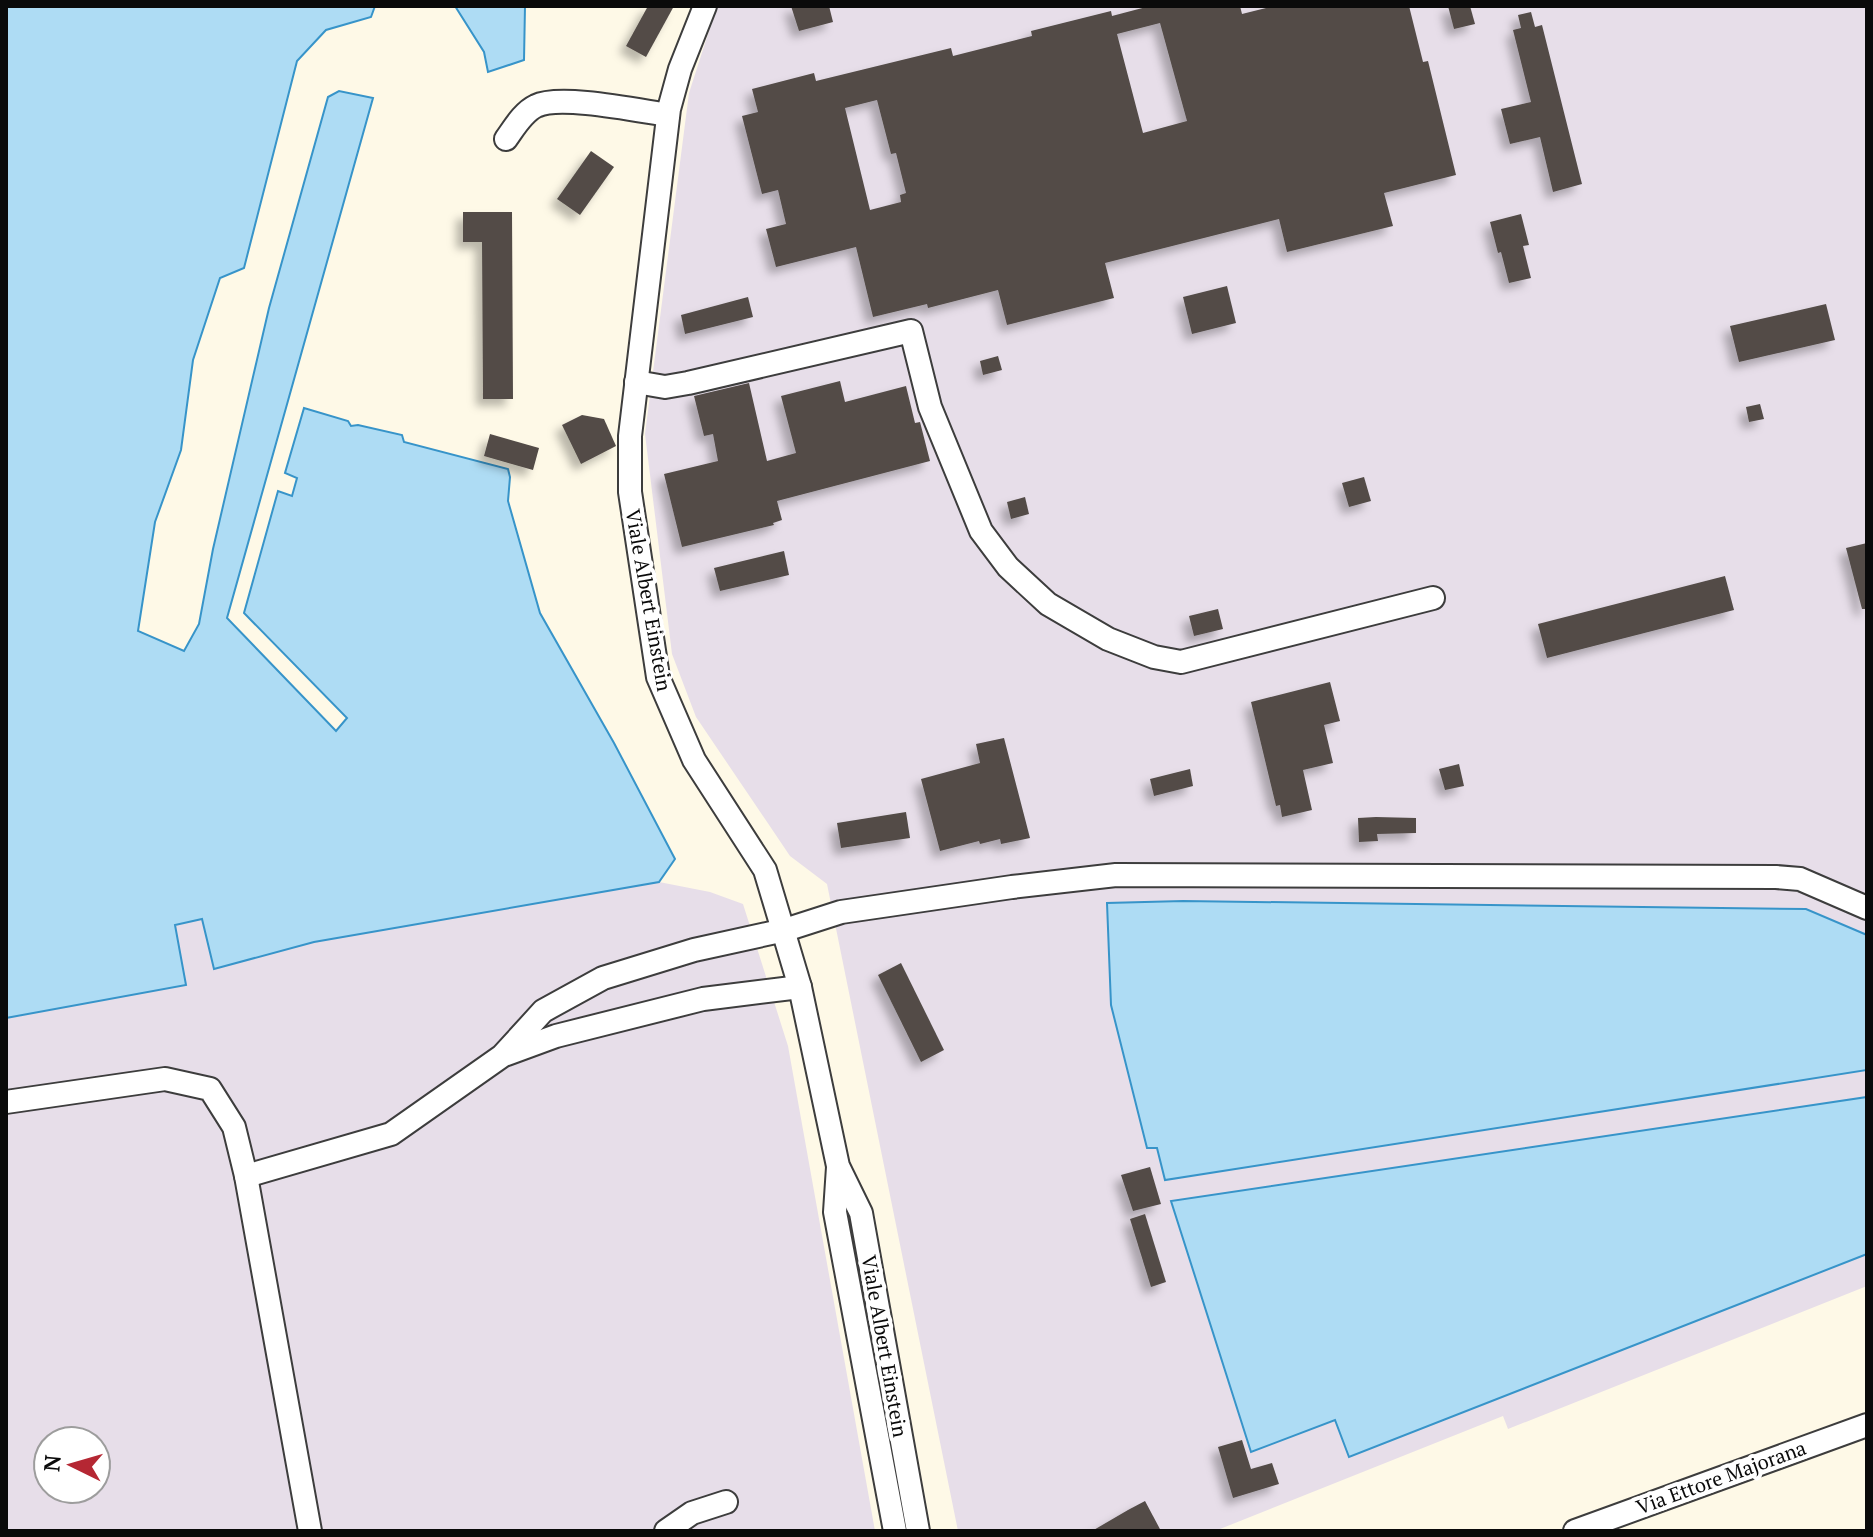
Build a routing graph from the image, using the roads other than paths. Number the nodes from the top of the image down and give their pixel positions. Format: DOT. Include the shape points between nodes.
graph roads {
  1 [pos="705,6"];
  2 [pos="668,115"];
  3 [pos="506,139"];
  4 [pos="636,382"];
  5 [pos="1433,598"];
  6 [pos="1867,908"];
  7 [pos="785,930"];
  8 [pos="800,987"];
  9 [pos="502,1056"];
  10 [pos="6,1102"];
  11 [pos="838,1166"];
  12 [pos="246,1176"];
  13 [pos="1867,1425"];
  14 [pos="901,1437"];
  15 [pos="878,1441"];
  16 [pos="911,1494"];
  17 [pos="889,1501"];
  18 [pos="726,1502"];
  19 [pos="310,1531"];
  20 [pos="666,1531"];
  21 [pos="895,1531"];
  22 [pos="918,1531"];
  23 [pos="1575,1531"];
  1 -- 2 [label="street, Viale Albert Einstein"];
  2 -- 3 [label="street" via="553,103 536,106"];
  2 -- 4 [label="street, Viale Albert Einstein"];
  4 -- 5 [label="street" via="677,385 911,331 930,407 981,531 1008,567 1048,604 1108,639 1154,657 1181,662"];
  4 -- 7 [label="street, Viale Albert Einstein" via="630,492 658,677 694,760 765,870"];
  6 -- 7 [label="street" via="1800,879 1776,877 1116,875 841,912"];
  7 -- 8 [label="street, Viale Albert Einstein"];
  7 -- 9 [label="street" via="603,978 543,1011"];
  8 -- 9 [label="street" via="703,999 556,1036"];
  8 -- 11 [label="street, Viale Albert Einstein"];
  9 -- 12 [label="street" via="391,1134"];
  10 -- 12 [label="street" via="165,1079 210,1089 234,1127"];
  11 -- 14 [label="street, Viale Albert Einstein" via="861,1213"];
  11 -- 15 [label="street, Viale Albert Einstein" via="835,1212"];
  12 -- 19 [label="street"];
  13 -- 23 [label="street, Via Ettore Majorana"];
  14 -- 15 [label="street"];
  14 -- 16 [label="street, Viale Albert Einstein"];
  15 -- 17 [label="street, Viale Albert Einstein"];
  16 -- 17 [label="street"];
  16 -- 22 [label="street, Viale Albert Einstein"];
  17 -- 21 [label="street, Viale Albert Einstein"];
  18 -- 20 [label="street" via="692,1513"];
}
